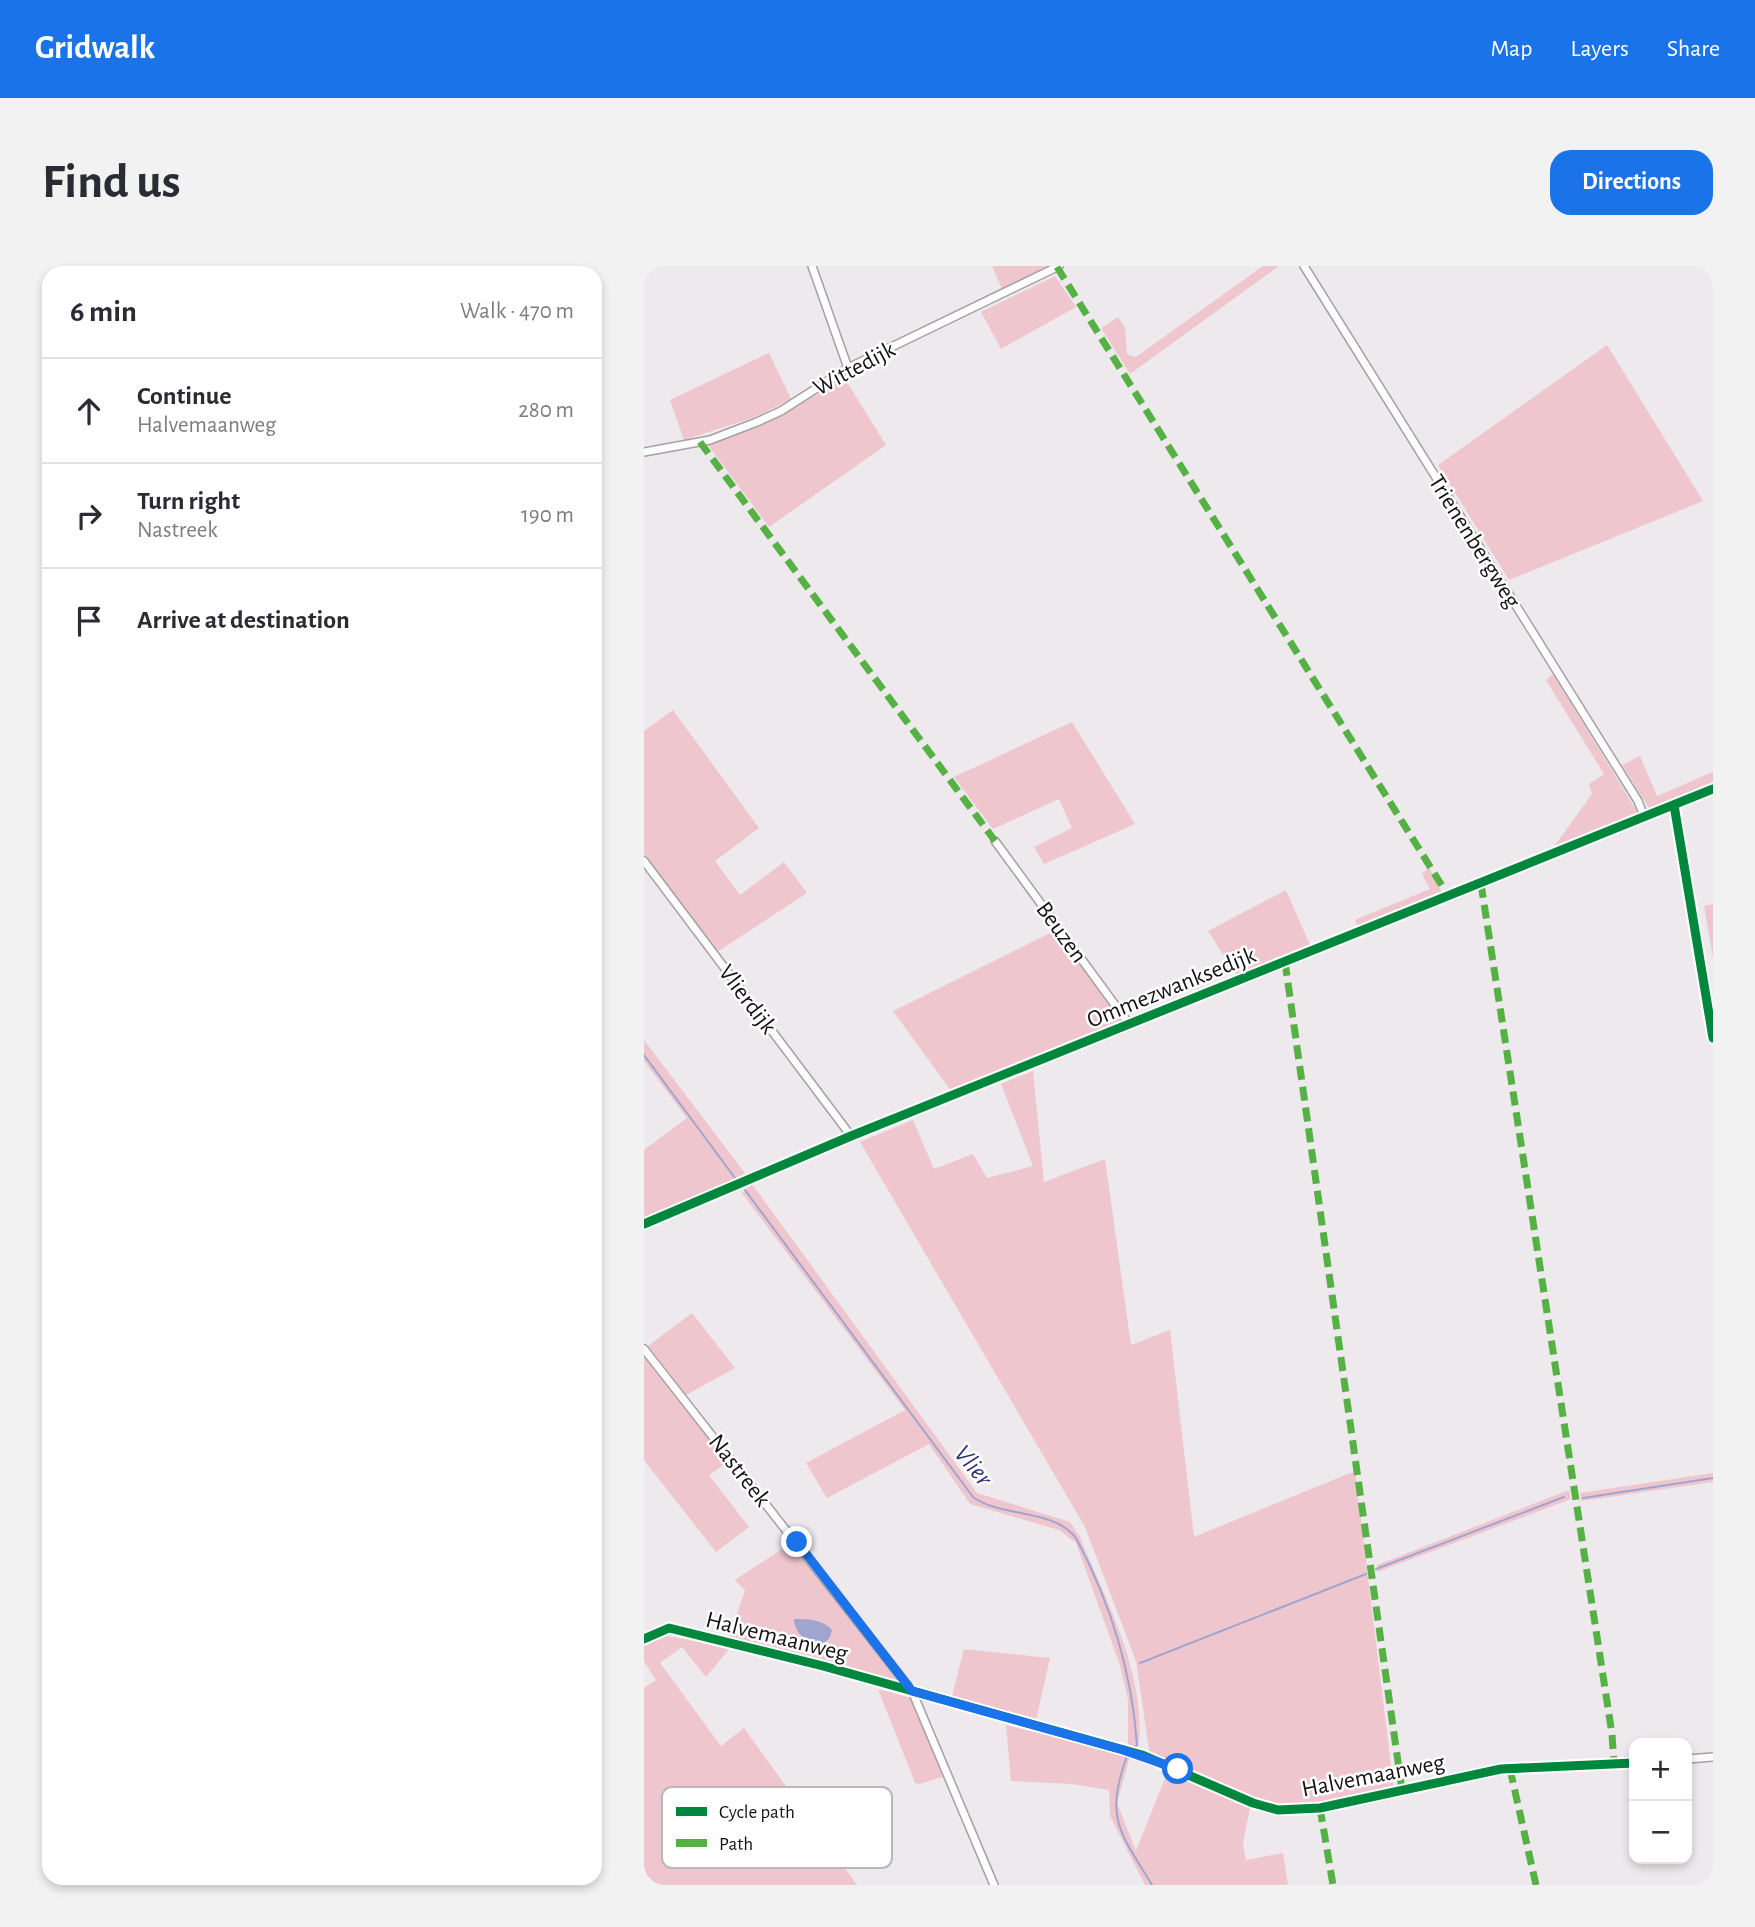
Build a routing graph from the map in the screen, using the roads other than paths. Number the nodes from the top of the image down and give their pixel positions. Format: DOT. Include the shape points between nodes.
graph roads {
  1 [pos="812,266"];
  2 [pos="1059,266"];
  3 [pos="1304,266"];
  4 [pos="848,368"];
  5 [pos="644,452"];
  6 [pos="1713,789"];
  7 [pos="1674,804"];
  8 [pos="1644,816"];
  9 [pos="995,841"];
  10 [pos="644,862"];
  11 [pos="1129,1024"];
  12 [pos="1713,1038"];
  13 [pos="851,1136"];
  14 [pos="644,1224"];
  15 [pos="644,1349"];
  16 [pos="644,1639"];
  17 [pos="912,1691"];
  18 [pos="1713,1757"];
  19 [pos="1692,1759"];
  20 [pos="1629,1763"];
  21 [pos="994,1885"];
  1 -- 4 [label="street"];
  2 -- 4 [label="street, Wittedijk"];
  3 -- 8 [label="street, Trienenbergweg"];
  4 -- 5 [label="street, Wittedijk" via="757,422 700,442"];
  6 -- 7 [label="street, Ommezwanksedijk"];
  7 -- 8 [label="street, Ommezwanksedijk"];
  7 -- 12 [label="street"];
  8 -- 11 [label="street, Ommezwanksedijk"];
  9 -- 11 [label="street, Beuzen"];
  10 -- 13 [label="street, Vlierdijk"];
  11 -- 13 [label="street, Ommezwanksedijk"];
  13 -- 14 [label="street, Ommezwanksedijk"];
  15 -- 17 [label="street, Nastreek"];
  16 -- 17 [label="street, Halvemaanweg" via="669,1628"];
  17 -- 20 [label="street, Halvemaanweg" via="1142,1755 1278,1810 1320,1808 1501,1769"];
  17 -- 21 [label="street, Nastreek"];
  18 -- 19 [label="street"];
}
